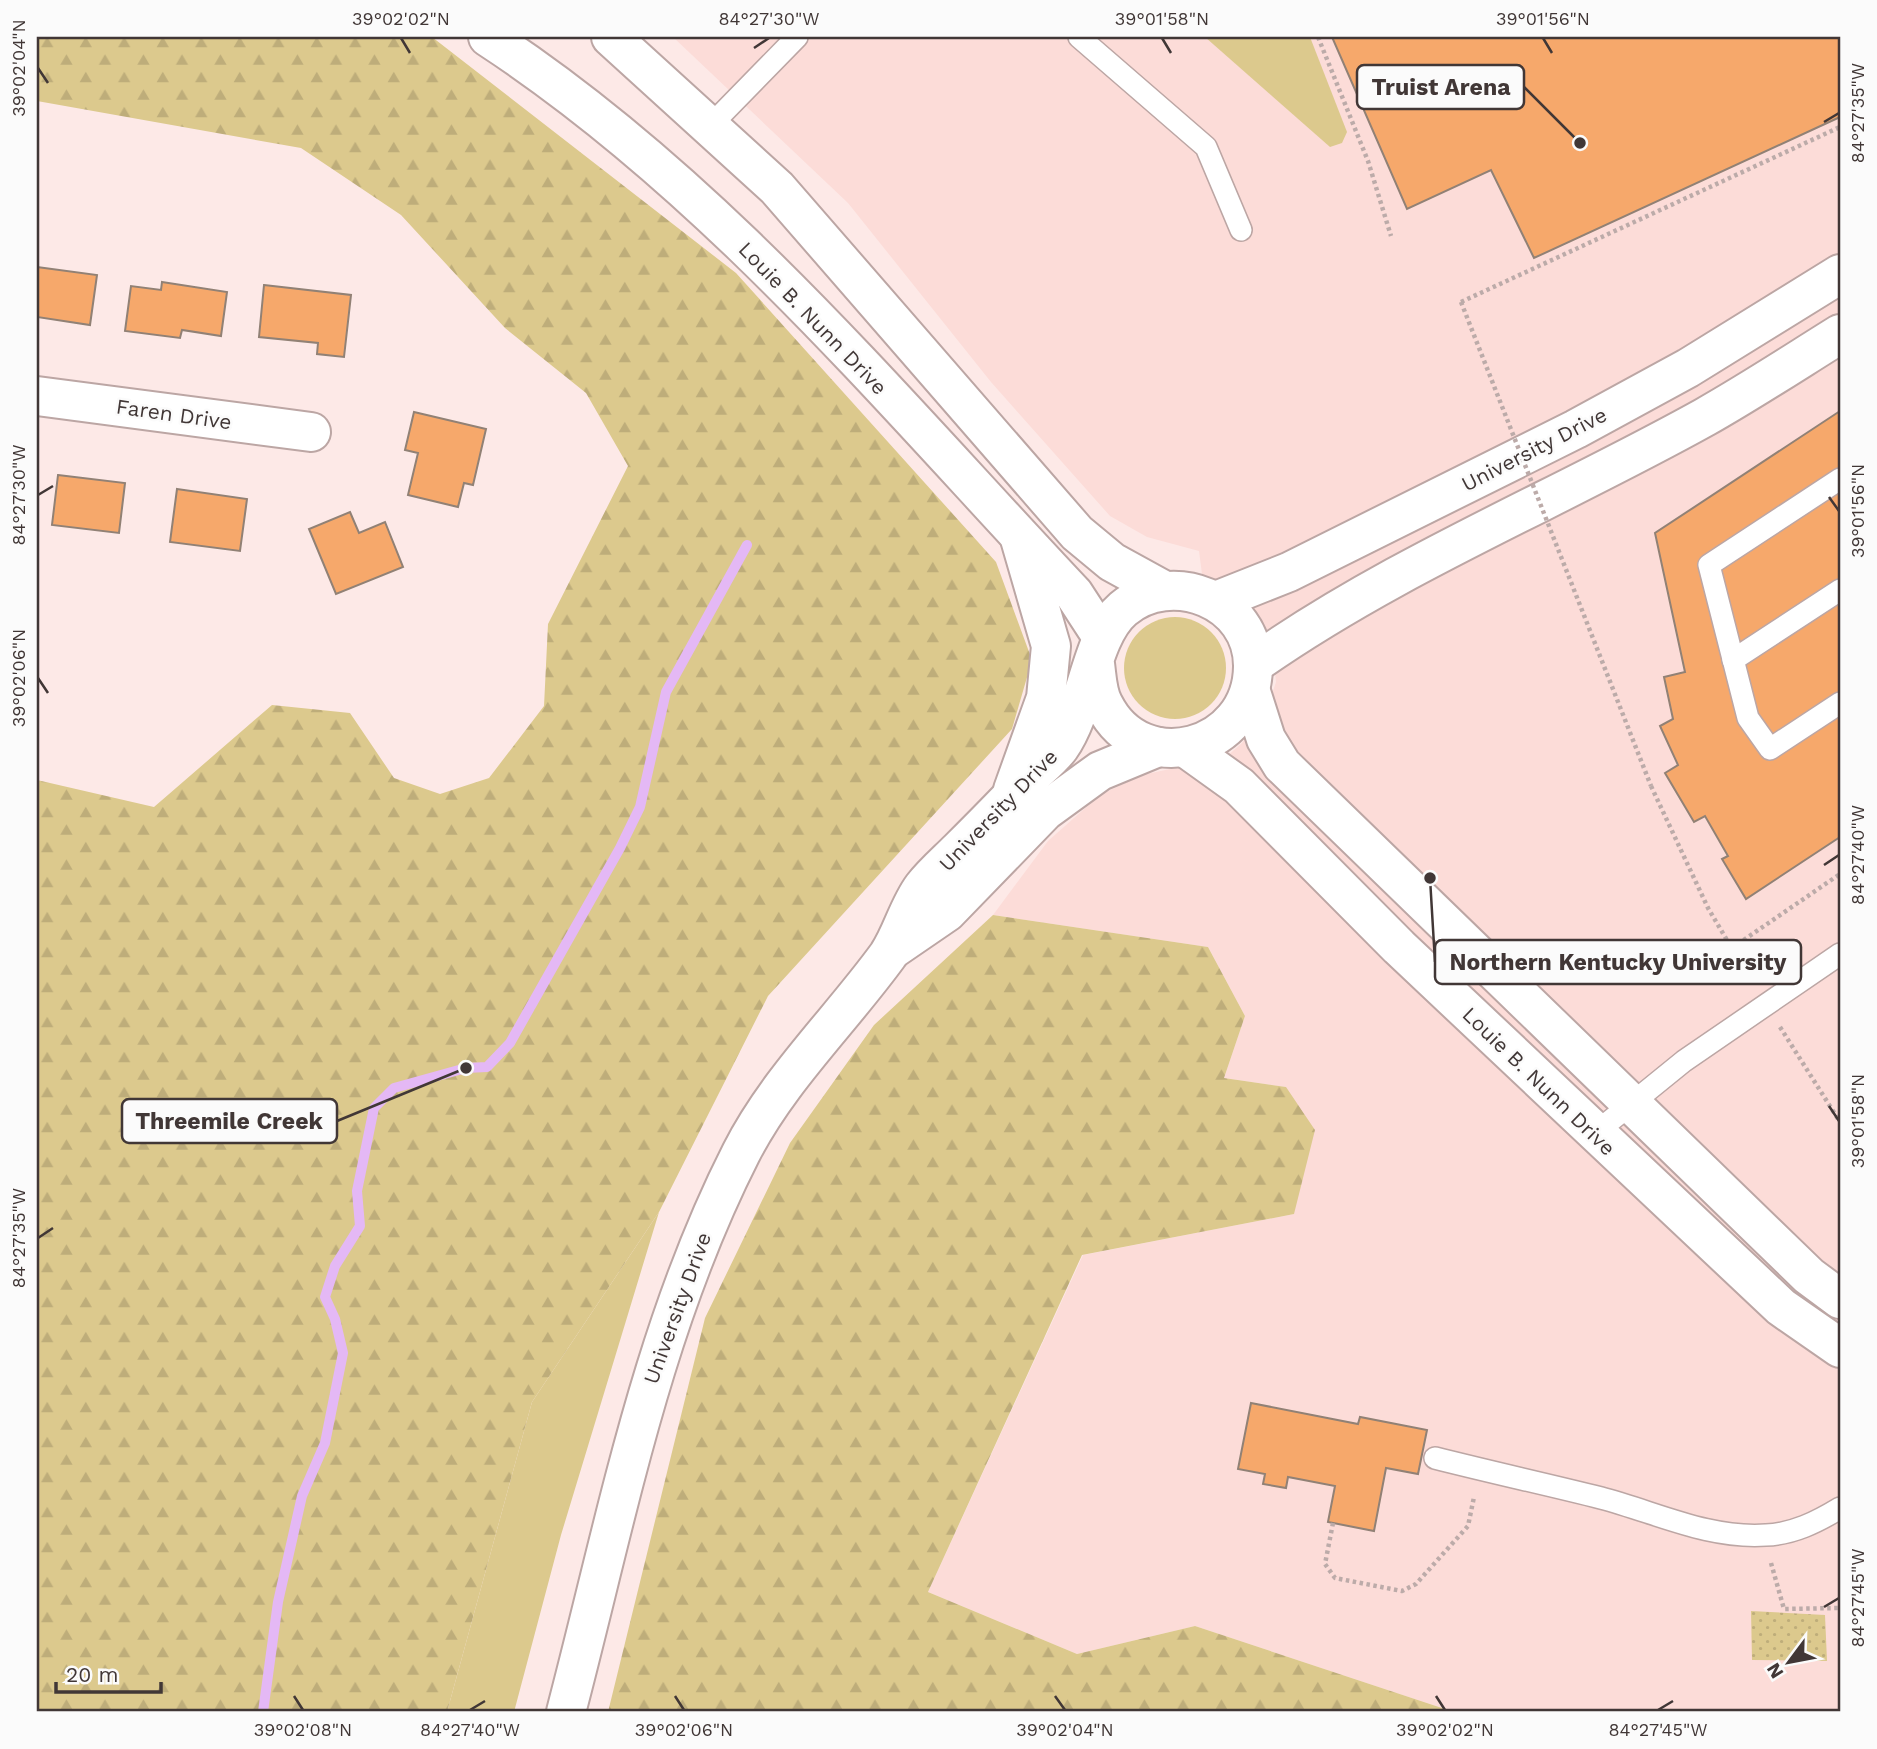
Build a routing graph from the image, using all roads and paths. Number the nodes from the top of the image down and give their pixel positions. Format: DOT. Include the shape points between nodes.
graph roads {
  1 [pos="488,37"];
  2 [pos="611,37"];
  3 [pos="797,37"];
  4 [pos="1079,37"];
  5 [pos="1318,37"];
  6 [pos="710,126"];
  7 [pos="1840,127"];
  8 [pos="1241,230"];
  9 [pos="1391,236"];
  10 [pos="1840,274"];
  11 [pos="1840,334"];
  12 [pos="37,396"];
  13 [pos="312,432"];
  14 [pos="1840,479"];
  15 [pos="1019,536"];
  16 [pos="1163,590"];
  17 [pos="1840,590"];
  18 [pos="1216,601"];
  19 [pos="1098,650"];
  20 [pos="1733,660"];
  21 [pos="1252,678"];
  22 [pos="1840,703"];
  23 [pos="1172,747"];
  24 [pos="1010,798"];
  25 [pos="1840,874"];
  26 [pos="1732,948"];
  27 [pos="891,951"];
  28 [pos="1840,954"];
  29 [pos="1757,990"];
  30 [pos="1778,1024"];
  31 [pos="1628,1104"];
  32 [pos="1840,1122"];
  33 [pos="1594,1134"];
  34 [pos="1840,1299"];
  35 [pos="1840,1348"];
  36 [pos="1435,1458"];
  37 [pos="1479,1469"];
  38 [pos="1840,1508"];
  39 [pos="1333,1523"];
  40 [pos="1770,1560"];
  41 [pos="1840,1608"];
  42 [pos="566,1712"];
  1 -- 15 [label="main road, Louie B. Nunn Drive" via="655,163 760,262"];
  2 -- 6 [label="main road"];
  3 -- 6 [label="lane"];
  4 -- 8 [label="lane" via="1206,147"];
  5 -- 9 [label="path" via="1368,161"];
  6 -- 16 [label="main road" via="777,188 824,240 1077,533 1112,562"];
  7 -- 26 [label="path, bridge" via="1461,302 1651,786 1708,908"];
  10 -- 18 [label="main road, University Drive" via="1688,368 1576,429 1289,572"];
  11 -- 21 [label="main road, University Drive" via="1704,417 1453,544 1316,620"];
  12 -- 13 [label="main road, Faren Drive"];
  14 -- 20 [label="lane" via="1709,565"];
  15 -- 19 [label="main road, Louie B. Nunn Drive" via="1074,594"];
  15 -- 24 [label="main road" via="1051,646 1046,698"];
  16 -- 18 [label="main road, University Drive" via="1191,591"];
  16 -- 19 [label="main road, University Drive" via="1117,614"];
  17 -- 20 [label="lane"];
  18 -- 21 [label="main road, University Drive" via="1237,620 1247,637"];
  19 -- 23 [label="main road" via="1098,691 1112,718 1133,736"];
  19 -- 24 [label="main road, University Drive" via="1078,713 1059,747"];
  20 -- 22 [label="lane" via="1748,718 1770,749"];
  21 -- 23 [label="main road, University Drive" via="1238,716 1226,729 1212,739"];
  21 -- 31 [label="main road" via="1266,739 1282,765"];
  23 -- 27 [label="main road, University Drive" via="1100,771 1045,811 947,912"];
  23 -- 33 [label="main road, Louie B. Nunn Drive" via="1239,786"];
  24 -- 27 [label="main road, University Drive" via="922,888"];
  25 -- 26 [label="path"];
  26 -- 29 [label="path"];
  27 -- 42 [label="main road, University Drive" via="799,1065 743,1149 695,1253 656,1358"];
  28 -- 31 [label="lane" via="1684,1060"];
  30 -- 32 [label="path"];
  31 -- 33 [label="lane"];
  31 -- 34 [label="main road" via="1809,1276"];
  33 -- 35 [label="main road, Louie B. Nunn Drive" via="1781,1307"];
  36 -- 37 [label="lane"];
  37 -- 38 [label="lane" via="1729,1533 1765,1536 1792,1532"];
  37 -- 39 [label="path" via="1468,1526 1416,1584 1402,1591 1335,1578 1325,1564"];
  40 -- 41 [label="path" via="1784,1609"];
}
